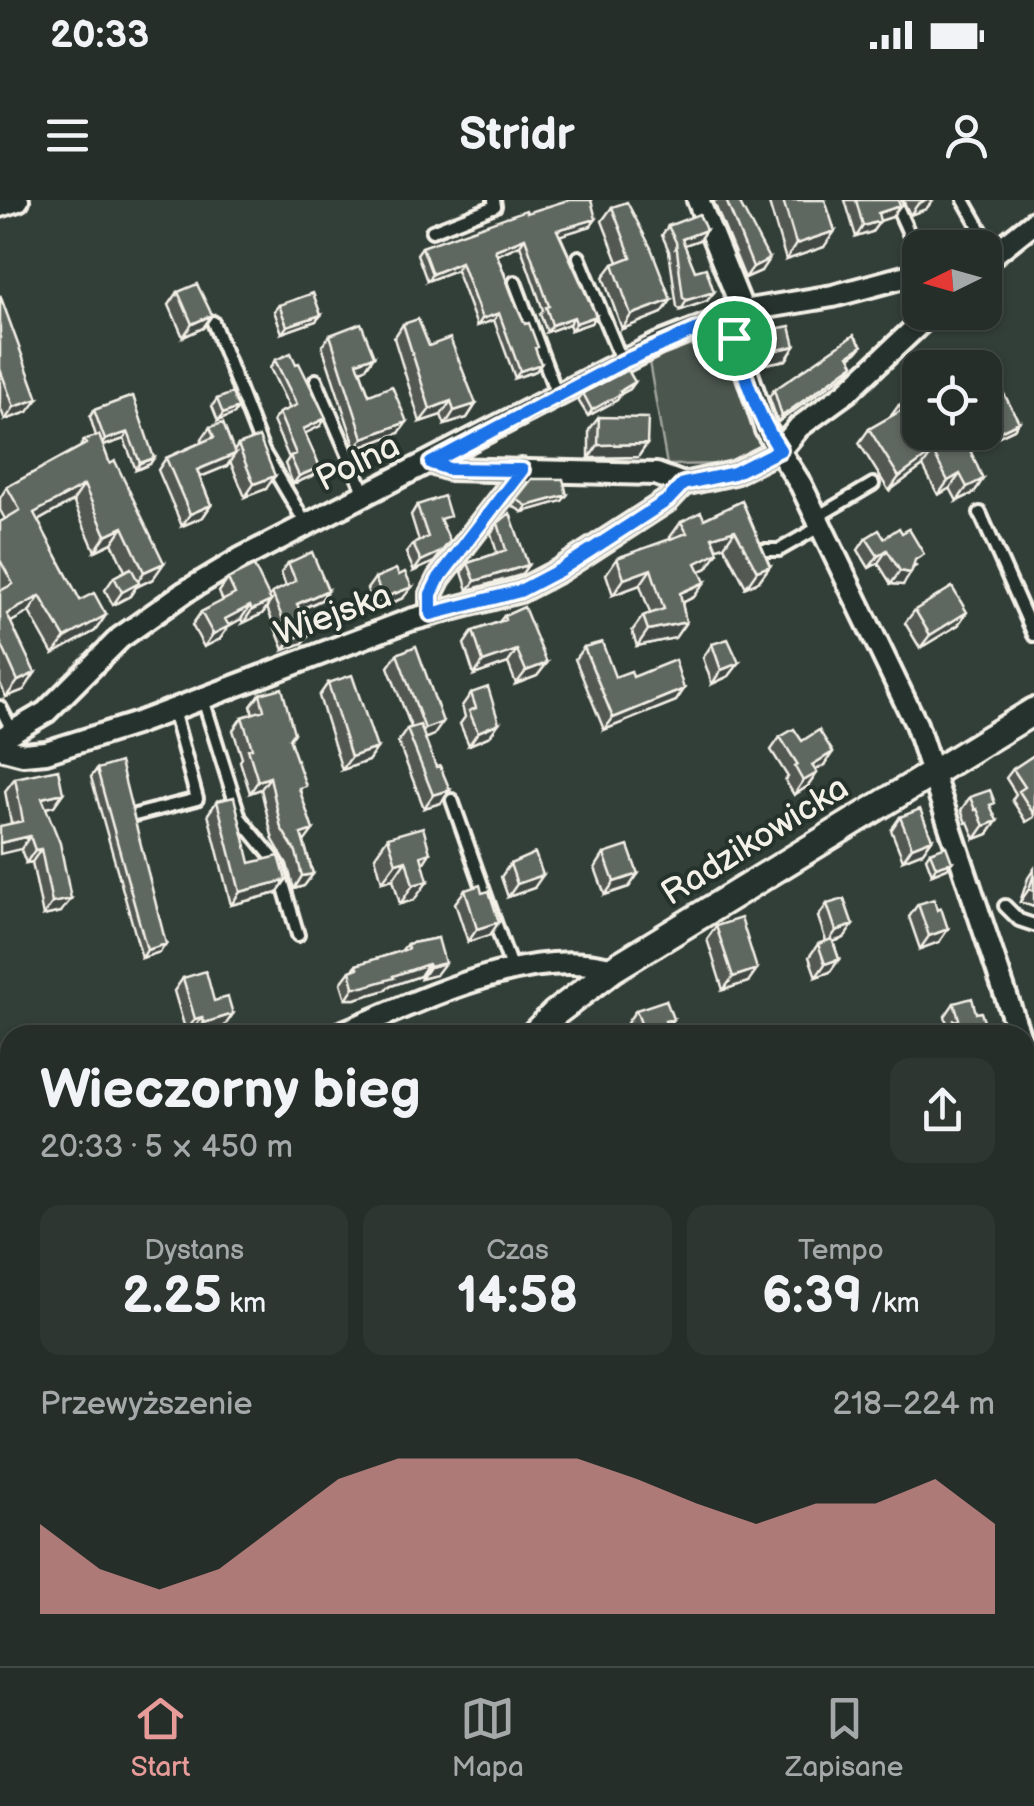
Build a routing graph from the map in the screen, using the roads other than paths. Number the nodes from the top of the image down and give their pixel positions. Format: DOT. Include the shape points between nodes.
graph roads {
  1 [pos="18,200"];
  2 [pos="494,200"];
  3 [pos="698,200"];
  4 [pos="894,200"];
  5 [pos="964,200"];
  6 [pos="0,206"];
  7 [pos="1034,222"];
  8 [pos="907,230"];
  9 [pos="978,230"];
  10 [pos="432,231"];
  11 [pos="1002,247"];
  12 [pos="580,257"];
  13 [pos="902,277"];
  14 [pos="515,282"];
  15 [pos="735,314"];
  16 [pos="214,322"];
  17 [pos="913,330"];
  18 [pos="622,362"];
  19 [pos="316,380"];
  20 [pos="558,395"];
  21 [pos="780,450"];
  22 [pos="431,463"];
  23 [pos="522,470"];
  24 [pos="683,484"];
  25 [pos="873,484"];
  26 [pos="366,496"];
  27 [pos="980,513"];
  28 [pos="818,522"];
  29 [pos="306,525"];
  30 [pos="752,550"];
  31 [pos="431,614"];
  32 [pos="1034,636"];
  33 [pos="203,698"];
  34 [pos="0,708"];
  35 [pos="173,710"];
  36 [pos="1034,711"];
  37 [pos="46,712"];
  38 [pos="4,740"];
  39 [pos="64,746"];
  40 [pos="933,772"];
  41 [pos="452,800"];
  42 [pos="135,815"];
  43 [pos="1006,906"];
  44 [pos="1034,925"];
  45 [pos="298,935"];
  46 [pos="613,969"];
  47 [pos="512,971"];
  48 [pos="361,1025"];
  49 [pos="543,1025"];
  50 [pos="1016,1025"];
  1 -- 6 [label="street"];
  2 -- 10 [label="lane" via="495,206"];
  3 -- 15 [label="street"];
  4 -- 8 [label="lane"];
  5 -- 9 [label="lane"];
  7 -- 11 [label="street"];
  12 -- 18 [label="lane"];
  13 -- 15 [label="street, Polna"];
  14 -- 20 [label="lane"];
  15 -- 18 [label="street, Polna"];
  15 -- 21 [label="street" via="752,395"];
  16 -- 29 [label="lane" via="262,451"];
  17 -- 21 [label="street, Wiejska"];
  18 -- 20 [label="street, Polna"];
  19 -- 26 [label="lane"];
  20 -- 22 [label="street, Polna"];
  21 -- 24 [label="street, Wiejska" via="734,473"];
  21 -- 28 [label="street"];
  22 -- 23 [label="street"];
  22 -- 26 [label="street, Polna"];
  23 -- 24 [label="street" via="656,474"];
  23 -- 31 [label="street" via="439,578"];
  24 -- 31 [label="street, Wiejska" via="668,500 520,591"];
  25 -- 28 [label="lane"];
  26 -- 29 [label="street, Polna"];
  27 -- 32 [label="lane"];
  28 -- 30 [label="lane" via="780,550"];
  28 -- 40 [label="street"];
  29 -- 37 [label="street, Polna" via="144,620"];
  31 -- 33 [label="street, Wiejska"];
  33 -- 35 [label="street, Wiejska"];
  33 -- 45 [label="lane" via="240,818 277,863"];
  34 -- 38 [label="lane"];
  35 -- 39 [label="street, Wiejska"];
  35 -- 42 [label="lane" via="197,799"];
  36 -- 40 [label="street, Radzikowicka"];
  37 -- 38 [label="street, Polna"];
  37 -- 39 [label="street"];
  38 -- 39 [label="street, Wiejska" via="35,754"];
  40 -- 46 [label="street, Radzikowicka"];
  40 -- 50 [label="street"];
  41 -- 47 [label="lane"];
  43 -- 44 [label="lane"];
  46 -- 47 [label="street" via="576,964"];
  46 -- 49 [label="street, Radzikowicka"];
  47 -- 48 [label="street"];
}
